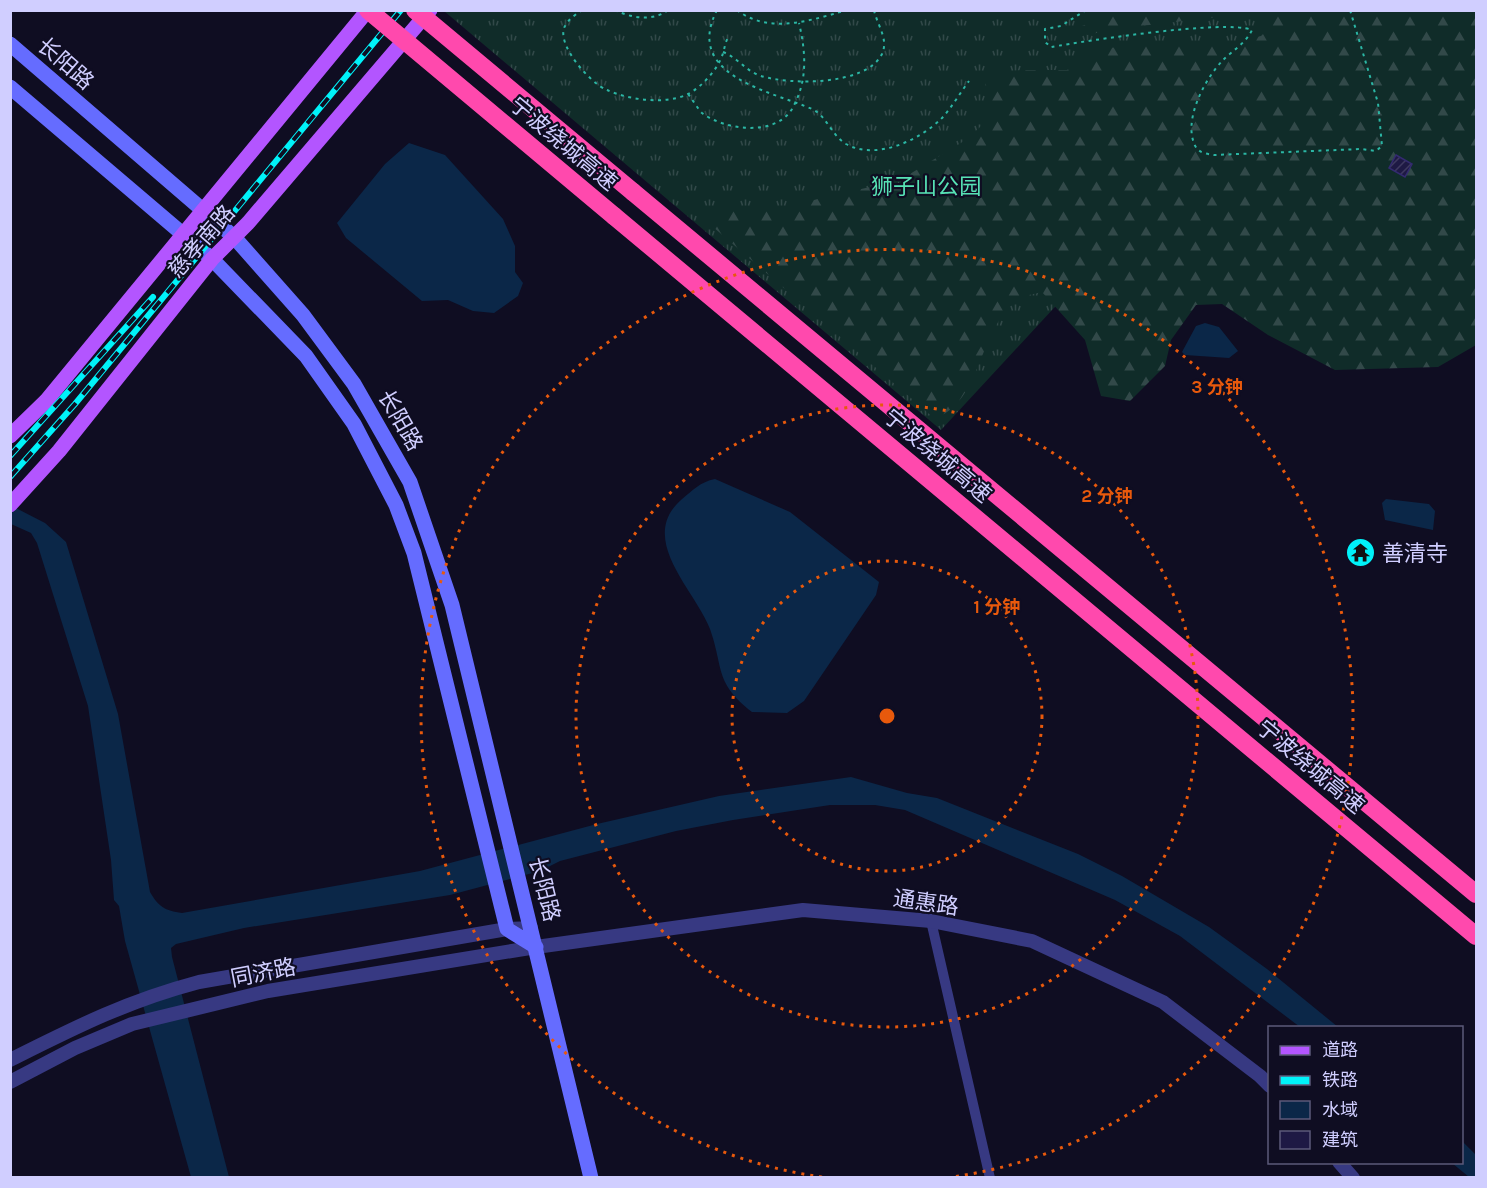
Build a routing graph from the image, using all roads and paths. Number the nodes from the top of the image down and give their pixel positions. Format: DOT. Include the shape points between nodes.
graph roads {
  1 [pos="368,10"];
  2 [pos="415,10"];
  3 [pos="430,10"];
  4 [pos="582,10"];
  5 [pos="615,10"];
  6 [pos="668,10"];
  7 [pos="717,10"];
  8 [pos="737,10"];
  9 [pos="847,10"];
  10 [pos="874,10"];
  11 [pos="944,10"];
  12 [pos="953,10"];
  13 [pos="1086,10"];
  14 [pos="1350,10"];
  15 [pos="799,23"];
  16 [pos="729,36"];
  17 [pos="10,44"];
  18 [pos="723,52"];
  19 [pos="717,63"];
  20 [pos="803,81"];
  21 [pos="969,81"];
  22 [pos="10,87"];
  23 [pos="688,94"];
  24 [pos="794,102"];
  25 [pos="203,211"];
  26 [pos="182,237"];
  27 [pos="234,237"];
  28 [pos="212,260"];
  29 [pos="10,436"];
  30 [pos="10,505"];
  31 [pos="1476,894"];
  32 [pos="931,921"];
  33 [pos="531,928"];
  34 [pos="507,929"];
  35 [pos="1476,936"];
  36 [pos="536,947"];
  37 [pos="10,1060"];
  38 [pos="10,1082"];
  39 [pos="1268,1085"];
  40 [pos="1341,1164"];
  41 [pos="591,1178"];
  42 [pos="990,1178"];
  43 [pos="1353,1178"];
  1 -- 25 [label="main road, 慈孝南路"];
  1 -- 35 [label="highway, 宁波绕城高速, bridge"];
  2 -- 31 [label="highway, 宁波绕城高速, bridge"];
  3 -- 27 [label="main road, 慈孝南路"];
  4 -- 23 [label="path" via="565,26 562,37 591,79 605,90 642,98 670,99"];
  5 -- 6 [label="path" via="629,17 646,18"];
  7 -- 19 [label="path" via="711,38"];
  8 -- 15 [label="path" via="760,21"];
  9 -- 15 [label="path"];
  10 -- 20 [label="path" via="884,42 876,62 845,77"];
  11 -- 12 [label="path"];
  13 -- 14 [label="path" via="1061,26 1045,29 1045,42 1051,47 1194,29 1252,30 1221,62 1194,108 1195,148 1214,155 1377,151 1382,147 1378,103"];
  15 -- 20 [label="path" via="806,61"];
  16 -- 18 [label="path"];
  17 -- 25 [label="main road, 长阳路"];
  18 -- 19 [label="path"];
  18 -- 20 [label="path" via="761,76"];
  19 -- 23 [label="path" via="712,73"];
  19 -- 24 [label="path" via="757,90"];
  20 -- 24 [label="path"];
  21 -- 24 [label="path" via="943,117 926,132 868,151 846,144 821,114"];
  22 -- 26 [label="main road, 长阳路"];
  23 -- 24 [label="path" via="700,112 741,127 759,128 773,123 784,117"];
  25 -- 26 [label="main road, 慈孝南路"];
  25 -- 27 [label="main road, 长阳路"];
  26 -- 28 [label="main road, 长阳路"];
  26 -- 29 [label="main road, 慈孝南路" via="46,401"];
  27 -- 28 [label="main road, 慈孝南路"];
  27 -- 33 [label="main road, 长阳路" via="303,315 354,384 410,482 452,605"];
  28 -- 30 [label="main road, 慈孝南路" via="59,451"];
  28 -- 34 [label="main road, 长阳路" via="306,356 354,424 396,505 414,553"];
  32 -- 36 [label="street, 通惠路" via="803,910"];
  32 -- 39 [label="street, 通惠路" via="1032,941 1163,1002"];
  32 -- 42 [label="street"];
  33 -- 34 [label="street, 同济路"];
  33 -- 36 [label="main road, 长阳路"];
  34 -- 36 [label="main road, 长阳路"];
  34 -- 37 [label="street, 同济路" via="184,986 99,1015"];
  36 -- 38 [label="street, 同济路" via="268,991 136,1023 75,1048"];
  36 -- 41 [label="main road, 长阳路"];
  40 -- 43 [label="street"];
}
